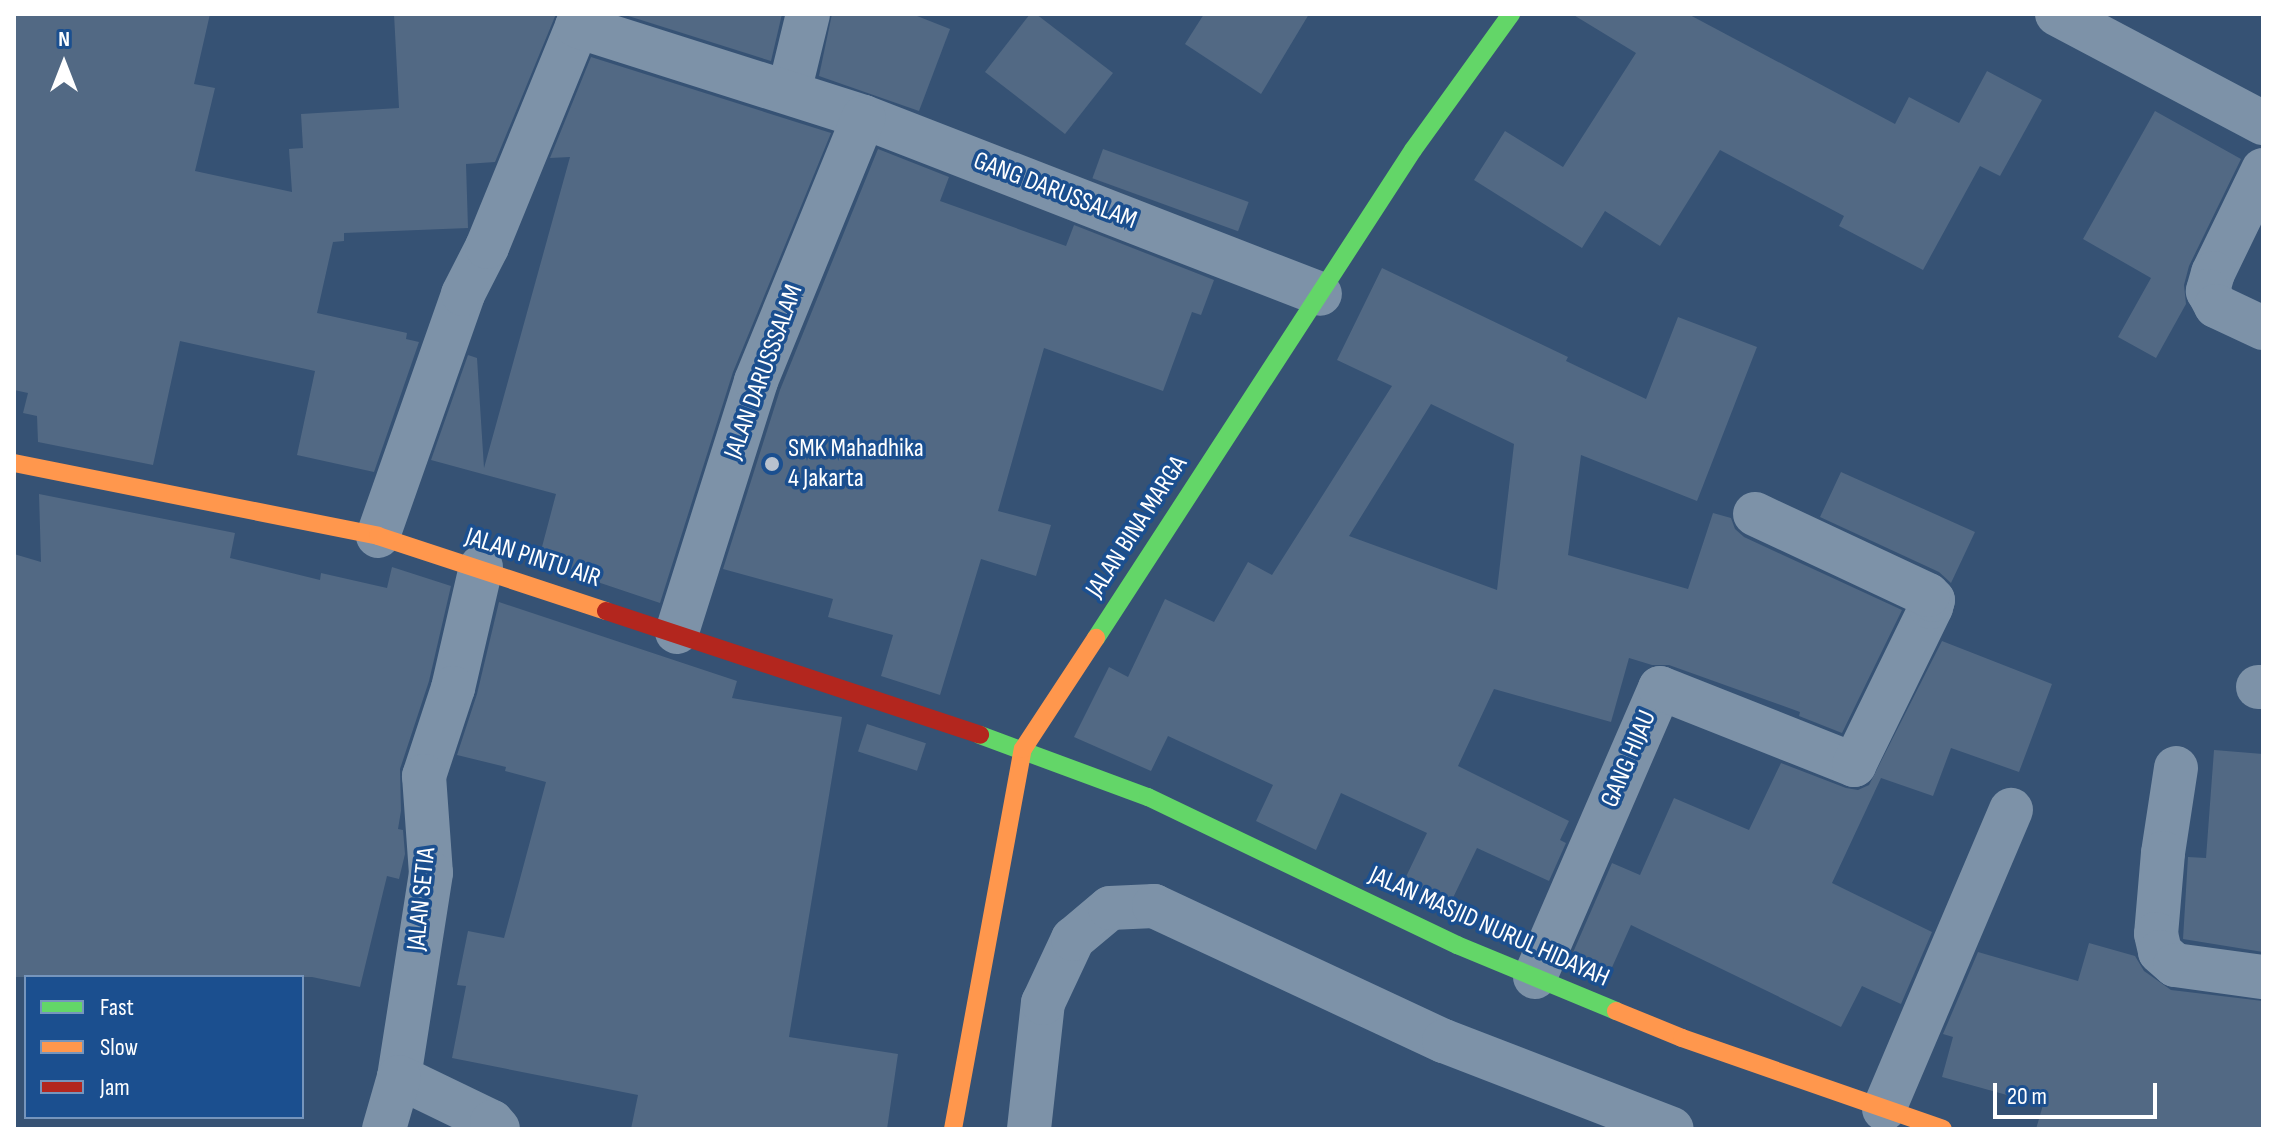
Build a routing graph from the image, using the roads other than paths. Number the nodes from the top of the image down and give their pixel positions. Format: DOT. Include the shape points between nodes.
graph roads {
  1 [pos="808,14"];
  2 [pos="1511,14"];
  3 [pos="2057,14"];
  4 [pos="789,92"];
  5 [pos="864,117"];
  6 [pos="2263,123"];
  7 [pos="2263,170"];
  8 [pos="1320,294"];
  9 [pos="2263,328"];
  10 [pos="14,463"];
  11 [pos="1755,514"];
  12 [pos="378,536"];
  13 [pos="481,567"];
  14 [pos="677,632"];
  15 [pos="1023,749"];
  16 [pos="2176,768"];
  17 [pos="2011,810"];
  18 [pos="1535,977"];
  19 [pos="2263,977"];
  20 [pos="399,1077"];
  21 [pos="1884,1109"];
  22 [pos="384,1129"];
  23 [pos="498,1129"];
  24 [pos="953,1129"];
  25 [pos="1029,1129"];
  26 [pos="1672,1129"];
  27 [pos="1943,1129"];
  1 -- 4 [label="street"];
  2 -- 8 [label="street, JALAN BINA MARGA" via="1413,150"];
  3 -- 6 [label="street"];
  4 -- 5 [label="street, GANG DARUSSALAM"];
  4 -- 12 [label="street, GANG DARUSSALAM" via="577,26 463,294"];
  5 -- 8 [label="street, GANG DARUSSALAM"];
  5 -- 14 [label="street, JALAN DARUSSSALAM" via="756,381"];
  7 -- 9 [label="street" via="2208,291 2216,306"];
  8 -- 15 [label="street, JALAN BINA MARGA"];
  10 -- 12 [label="street, JALAN PINTU AIR"];
  11 -- 18 [label="street, GANG HIJAU" via="1933,600 1854,765 1660,688"];
  12 -- 13 [label="street, JALAN PINTU AIR"];
  13 -- 14 [label="street, JALAN PINTU AIR"];
  13 -- 20 [label="street, JALAN SETIA" via="453,688 424,776 431,873"];
  14 -- 15 [label="street, JALAN PINTU AIR"];
  15 -- 18 [label="street, JALAN MASJID NURUL HIDAYAH" via="1148,797"];
  15 -- 24 [label="street, JALAN BINA MARGA"];
  16 -- 19 [label="street" via="2163,853 2156,934 2160,952 2175,965"];
  17 -- 21 [label="street"];
  18 -- 21 [label="street, JALAN MASJID NURUL HIDAYAH" via="1682,1038"];
  20 -- 22 [label="street, JALAN SETIA"];
  20 -- 23 [label="street"];
  21 -- 27 [label="street, JALAN MASJID NURUL HIDAYAH"];
  25 -- 26 [label="street" via="1043,1003 1073,939 1110,908 1154,906 1444,1041"];
}
